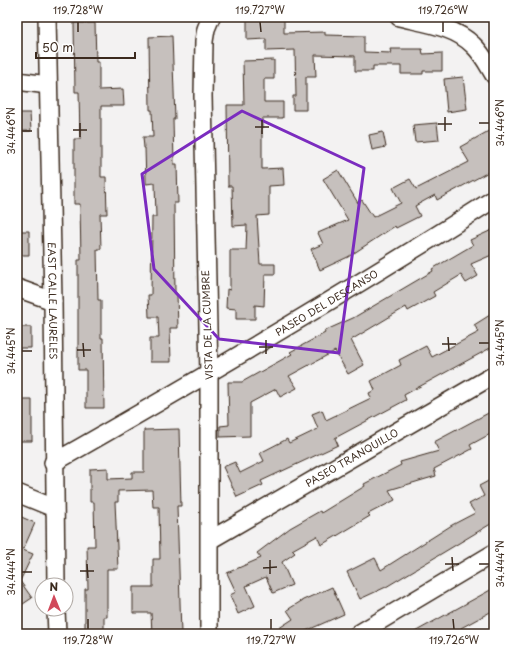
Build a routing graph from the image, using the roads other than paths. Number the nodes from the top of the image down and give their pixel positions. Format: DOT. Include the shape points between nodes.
graph roads {
  1 [pos="47,17"];
  2 [pos="211,17"];
  3 [pos="399,17"];
  4 [pos="494,75"];
  5 [pos="17,81"];
  6 [pos="48,85"];
  7 [pos="494,199"];
  8 [pos="17,288"];
  9 [pos="53,301"];
  10 [pos="208,375"];
  11 [pos="494,375"];
  12 [pos="53,463"];
  13 [pos="17,493"];
  14 [pos="54,508"];
  15 [pos="210,540"];
  16 [pos="494,553"];
  17 [pos="56,577"];
  18 [pos="56,617"];
  19 [pos="57,634"];
  20 [pos="209,634"];
  21 [pos="358,634"];
  1 -- 6 [label="street, EAST CALLE LAURELES"];
  2 -- 10 [label="street, VISTA DE LA CUMBRE" via="204,41 203,96"];
  3 -- 4 [label="street" via="444,28 463,36 482,56"];
  5 -- 6 [label="street"];
  6 -- 9 [label="street, EAST CALLE LAURELES"];
  7 -- 10 [label="street, PASEO DEL DESCANSO"];
  8 -- 9 [label="street"];
  9 -- 12 [label="street, EAST CALLE LAURELES"];
  10 -- 12 [label="street, PASEO DEL DESCANSO"];
  10 -- 15 [label="street, VISTA DE LA CUMBRE"];
  11 -- 15 [label="street, PASEO TRANQUILLO"];
  12 -- 14 [label="street, EAST CALLE LAURELES"];
  13 -- 14 [label="street"];
  14 -- 17 [label="street, EAST CALLE LAURELES"];
  15 -- 20 [label="street, VISTA DE LA CUMBRE"];
  16 -- 21 [label="street"];
  18 -- 19 [label="street"];
}
